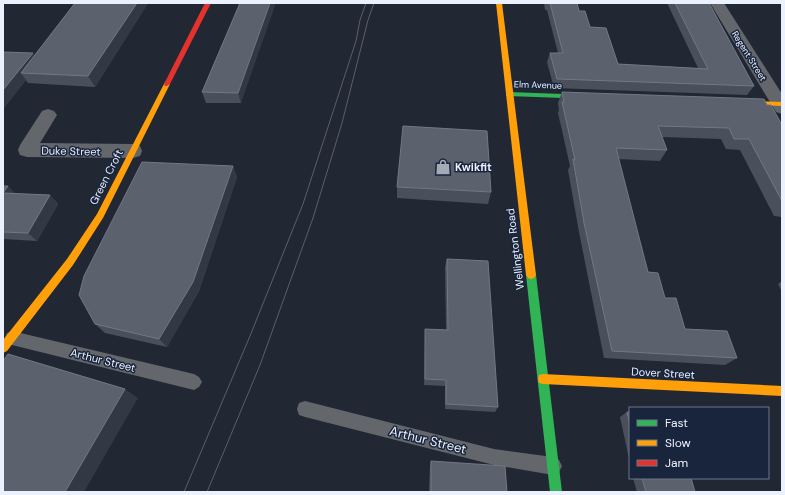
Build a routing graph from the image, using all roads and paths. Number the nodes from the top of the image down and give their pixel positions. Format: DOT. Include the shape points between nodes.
graph roads {
  1 [pos="208,3"];
  2 [pos="499,3"];
  3 [pos="717,3"];
  4 [pos="508,94"];
  5 [pos="604,97"];
  6 [pos="724,102"];
  7 [pos="781,106"];
  8 [pos="48,116"];
  9 [pos="133,152"];
  10 [pos="7,343"];
  11 [pos="543,379"];
  12 [pos="194,382"];
  13 [pos="782,391"];
  14 [pos="305,409"];
  15 [pos="553,466"];
  16 [pos="556,492"];
  1 -- 9 [label="main road, Green Croft"];
  2 -- 4 [label="main road, Wellington Road"];
  3 -- 7 [label="street, Regent Street"];
  4 -- 5 [label="main road, Elm Avenue"];
  4 -- 11 [label="main road, Wellington Road"];
  6 -- 7 [label="main road"];
  8 -- 9 [label="street, Duke Street" via="27,150"];
  9 -- 10 [label="main road, Green Croft" via="100,216 70,262"];
  10 -- 12 [label="lane, Arthur Street"];
  11 -- 13 [label="main road, Dover Street"];
  11 -- 15 [label="main road, Wellington Road"];
  14 -- 15 [label="lane, Arthur Street" via="494,457"];
  15 -- 16 [label="main road, Wellington Road"];
}
